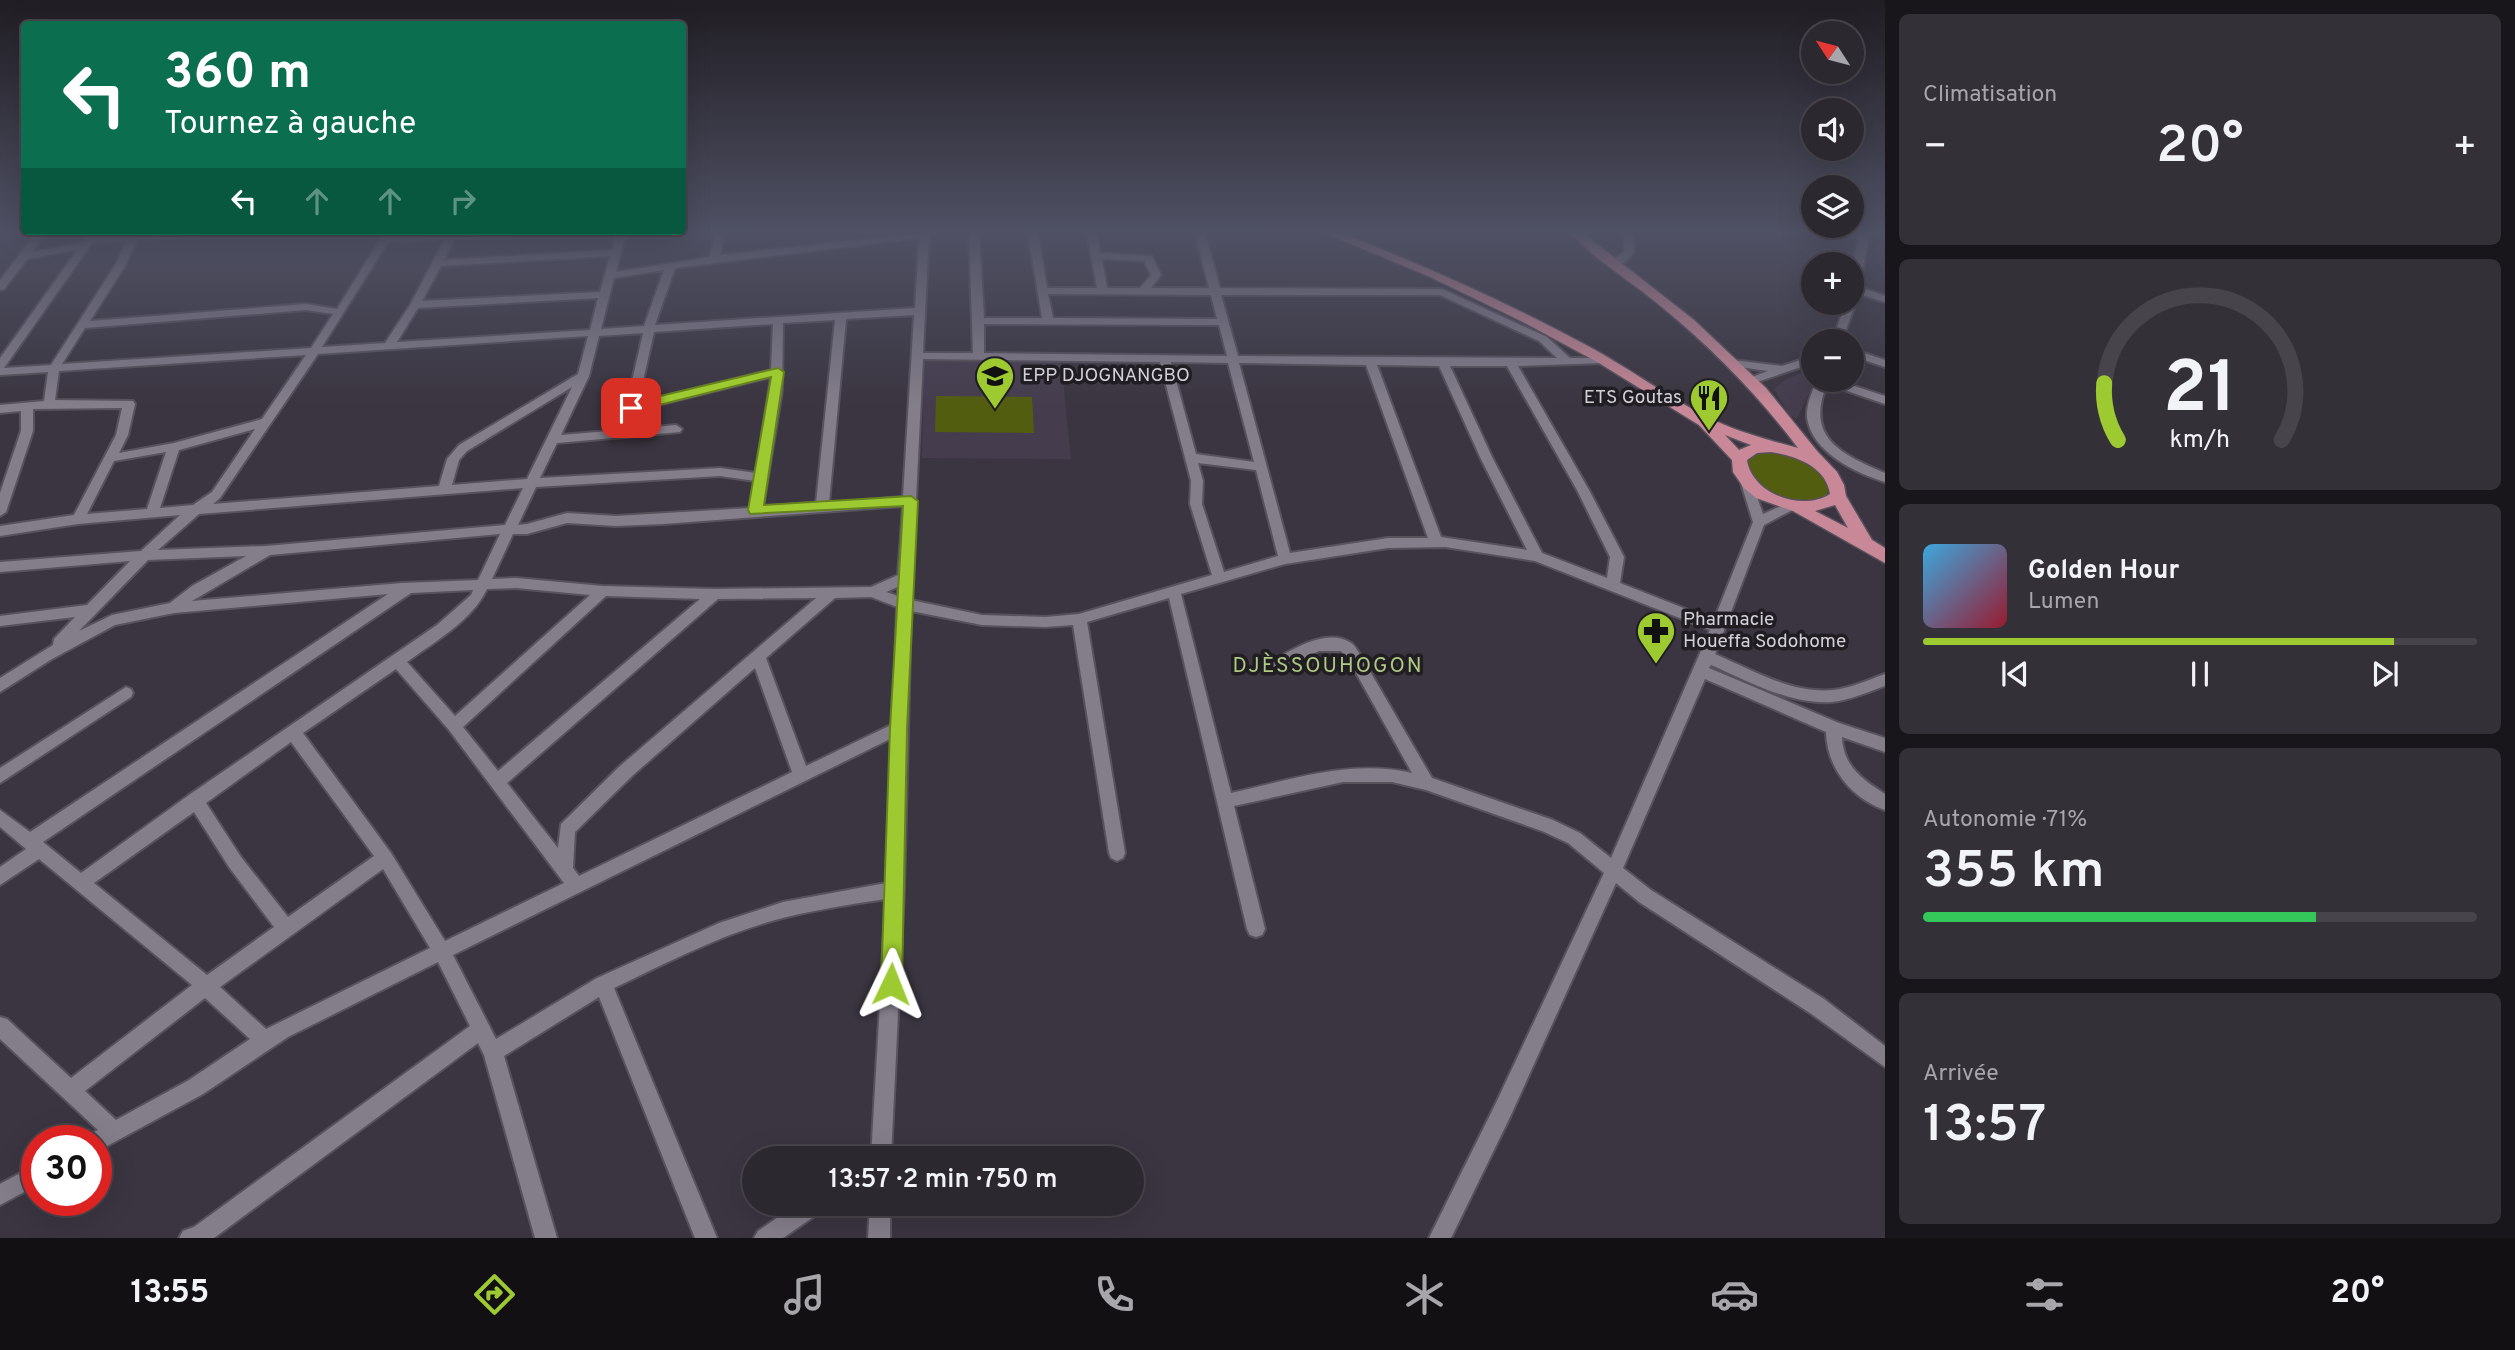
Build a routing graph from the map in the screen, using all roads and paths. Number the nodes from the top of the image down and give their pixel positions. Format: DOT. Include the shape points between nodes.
graph roads {
  1 [pos="53,291"];
  2 [pos="105,291"];
  3 [pos="353,291"];
  4 [pos="423,291"];
  5 [pos="605,291"];
  6 [pos="662,291"];
  7 [pos="921,291"];
  8 [pos="977,291"];
  9 [pos="1044,291"];
  10 [pos="1057,291"];
  11 [pos="1199,291"];
  12 [pos="1215,291"];
  13 [pos="1471,291"];
  14 [pos="1647,291"];
  15 [pos="1864,292"];
  16 [pos="603,295"];
  17 [pos="1885,299"];
  18 [pos="415,305"];
  19 [pos="920,311"];
  20 [pos="339,312"];
  21 [pos="841,314"];
  22 [pos="778,320"];
  23 [pos="978,321"];
  24 [pos="1048,322"];
  25 [pos="1223,322"];
  26 [pos="84,325"];
  27 [pos="649,328"];
  28 [pos="594,332"];
  29 [pos="389,346"];
  30 [pos="312,351"];
  31 [pos="918,356"];
  32 [pos="1864,356"];
  33 [pos="979,358"];
  34 [pos="1165,360"];
  35 [pos="1233,360"];
  36 [pos="1604,360"];
  37 [pos="1567,361"];
  38 [pos="1370,362"];
  39 [pos="1443,362"];
  40 [pos="1511,363"];
  41 [pos="1732,363"];
  42 [pos="1801,363"];
  43 [pos="1885,364"];
  44 [pos="0,366"];
  45 [pos="54,369"];
  46 [pos="1782,369"];
  47 [pos="0,372"];
  48 [pos="778,372"];
  49 [pos="583,376"];
  50 [pos="1751,381"];
  51 [pos="1819,392"];
  52 [pos="1861,392"];
  53 [pos="1885,400"];
  54 [pos="49,404"];
  55 [pos="27,407"];
  56 [pos="631,408"];
  57 [pos="0,409"];
  58 [pos="1703,421"];
  59 [pos="266,422"];
  60 [pos="676,429"];
  61 [pos="1792,431"];
  62 [pos="626,432"];
  63 [pos="555,439"];
  64 [pos="174,447"];
  65 [pos="1773,447"];
  66 [pos="111,458"];
  67 [pos="1192,458"];
  68 [pos="1739,458"];
  69 [pos="1820,465"];
  70 [pos="1261,467"];
  71 [pos="761,478"];
  72 [pos="1885,478"];
  73 [pos="1746,481"];
  74 [pos="532,483"];
  75 [pos="444,490"];
  76 [pos="1838,496"];
  77 [pos="911,501"];
  78 [pos="822,506"];
  79 [pos="1795,506"];
  80 [pos="193,510"];
  81 [pos="755,510"];
  82 [pos="0,512"];
  83 [pos="152,513"];
  84 [pos="78,519"];
  85 [pos="1759,522"];
  86 [pos="511,529"];
  87 [pos="0,531"];
  88 [pos="1436,541"];
  89 [pos="1864,541"];
  90 [pos="266,551"];
  91 [pos="146,555"];
  92 [pos="1537,556"];
  93 [pos="1885,558"];
  94 [pos="1284,559"];
  95 [pos="0,567"];
  96 [pos="905,578"];
  97 [pos="1220,579"];
  98 [pos="485,584"];
  99 [pos="1614,585"];
  100 [pos="409,587"];
  101 [pos="603,591"];
  102 [pos="872,592"];
  103 [pos="832,593"];
  104 [pos="1174,593"];
  105 [pos="715,594"];
  106 [pos="904,604"];
  107 [pos="174,608"];
  108 [pos="92,610"];
  109 [pos="1079,619"];
  110 [pos="112,620"];
  111 [pos="0,621"];
  112 [pos="1718,627"];
  113 [pos="47,655"];
  114 [pos="759,659"];
  115 [pos="397,662"];
  116 [pos="1704,664"];
  117 [pos="1277,665"];
  118 [pos="1885,680"];
  119 [pos="0,686"];
  120 [pos="126,693"];
  121 [pos="454,726"];
  122 [pos="898,728"];
  123 [pos="1834,728"];
  124 [pos="293,732"];
  125 [pos="1885,745"];
  126 [pos="801,774"];
  127 [pos="0,776"];
  128 [pos="496,782"];
  129 [pos="1426,783"];
  130 [pos="195,800"];
  131 [pos="1226,802"];
  132 [pos="1885,803"];
  133 [pos="0,817"];
  134 [pos="567,829"];
  135 [pos="539,837"];
  136 [pos="34,846"];
  137 [pos="1116,853"];
  138 [pos="385,858"];
  139 [pos="565,868"];
  140 [pos="1614,869"];
  141 [pos="0,877"];
  142 [pos="81,883"];
  143 [pos="577,886"];
  144 [pos="895,890"];
  145 [pos="286,929"];
  146 [pos="1256,929"];
  147 [pos="442,952"];
  148 [pos="603,984"];
  149 [pos="206,986"];
  150 [pos="0,1026"];
  151 [pos="482,1029"];
  152 [pos="265,1040"];
  153 [pos="493,1052"];
  154 [pos="1885,1058"];
  155 [pos="69,1091"];
  156 [pos="115,1132"];
  157 [pos="112,1134"];
  158 [pos="882,1146"];
  159 [pos="21,1183"];
  160 [pos="0,1195"];
  161 [pos="798,1216"];
  162 [pos="880,1216"];
  163 [pos="190,1238"];
  164 [pos="546,1238"];
  165 [pos="706,1238"];
  166 [pos="765,1238"];
  167 [pos="879,1238"];
  168 [pos="1440,1238"];
  1 -- 44 [label="street"];
  2 -- 26 [label="street"];
  3 -- 20 [label="street"];
  4 -- 18 [label="street"];
  5 -- 16 [label="street"];
  6 -- 27 [label="street"];
  7 -- 19 [label="street"];
  8 -- 23 [label="street"];
  9 -- 10 [label="street"];
  9 -- 24 [label="street"];
  11 -- 12 [label="street"];
  12 -- 25 [label="street"];
  12 -- 37 [label="street" via="1442,292 1543,339"];
  13 -- 36 [label="main road"];
  14 -- 41 [label="main road"];
  15 -- 17 [label="street"];
  16 -- 18 [label="street"];
  16 -- 28 [label="street"];
  18 -- 29 [label="street"];
  19 -- 21 [label="street"];
  19 -- 31 [label="street"];
  20 -- 26 [label="street" via="295,307"];
  20 -- 30 [label="street"];
  21 -- 22 [label="street"];
  21 -- 78 [label="street"];
  22 -- 27 [label="street"];
  22 -- 48 [label="street"];
  23 -- 24 [label="street"];
  23 -- 33 [label="street"];
  24 -- 25 [label="street"];
  25 -- 35 [label="street"];
  26 -- 45 [label="street"];
  27 -- 28 [label="street"];
  27 -- 56 [label="street"];
  28 -- 29 [label="street"];
  28 -- 49 [label="street"];
  29 -- 30 [label="street"];
  30 -- 45 [label="street"];
  30 -- 59 [label="street"];
  31 -- 33 [label="street"];
  31 -- 77 [label="street"];
  32 -- 43 [label="street"];
  33 -- 34 [label="street"];
  34 -- 35 [label="street"];
  34 -- 67 [label="street"];
  35 -- 38 [label="street"];
  35 -- 70 [label="street"];
  36 -- 37 [label="street"];
  36 -- 58 [label="main road"];
  37 -- 40 [label="street"];
  38 -- 39 [label="street"];
  38 -- 88 [label="street"];
  39 -- 40 [label="street"];
  39 -- 92 [label="street"];
  40 -- 99 [label="street" via="1617,557"];
  41 -- 46 [label="street"];
  41 -- 50 [label="main road"];
  42 -- 46 [label="street"];
  45 -- 47 [label="street"];
  45 -- 54 [label="street"];
  46 -- 50 [label="street"];
  48 -- 56 [label="street"];
  48 -- 71 [label="street"];
  49 -- 63 [label="street"];
  49 -- 75 [label="street" via="456,454"];
  50 -- 61 [label="main road"];
  51 -- 72 [label="street" via="1813,409 1821,438 1844,457"];
  52 -- 53 [label="street"];
  54 -- 55 [label="street"];
  54 -- 66 [label="street" via="129,404"];
  55 -- 57 [label="street"];
  55 -- 82 [label="street" via="27,431"];
  56 -- 62 [label="street"];
  58 -- 65 [label="main road"];
  58 -- 68 [label="main road"];
  59 -- 64 [label="street"];
  59 -- 80 [label="street" via="216,495"];
  60 -- 62 [label="street"];
  61 -- 65 [label="main road"];
  61 -- 69 [label="main road"];
  62 -- 63 [label="street"];
  63 -- 74 [label="street"];
  64 -- 66 [label="street"];
  64 -- 83 [label="street"];
  65 -- 68 [label="main road" via="1745,452"];
  65 -- 69 [label="main road"];
  66 -- 84 [label="street"];
  67 -- 70 [label="street"];
  67 -- 97 [label="street" via="1196,504"];
  68 -- 73 [label="main road"];
  69 -- 76 [label="main road" via="1832,475"];
  70 -- 94 [label="street"];
  71 -- 74 [label="street" via="720,472"];
  71 -- 81 [label="street"];
  73 -- 79 [label="main road" via="1761,493"];
  73 -- 85 [label="street"];
  74 -- 75 [label="street"];
  74 -- 86 [label="street"];
  75 -- 80 [label="street"];
  76 -- 79 [label="main road" via="1824,506"];
  76 -- 89 [label="main road"];
  77 -- 78 [label="street"];
  77 -- 96 [label="street"];
  78 -- 81 [label="street"];
  79 -- 85 [label="street"];
  79 -- 89 [label="main road"];
  80 -- 83 [label="street"];
  80 -- 91 [label="street"];
  81 -- 86 [label="street" via="640,520 567,518"];
  83 -- 84 [label="street"];
  84 -- 87 [label="street"];
  85 -- 112 [label="street"];
  86 -- 90 [label="street"];
  86 -- 98 [label="street"];
  88 -- 92 [label="street"];
  88 -- 94 [label="street" via="1388,542"];
  89 -- 93 [label="main road"];
  90 -- 91 [label="street"];
  90 -- 107 [label="street"];
  91 -- 95 [label="street"];
  91 -- 108 [label="street"];
  92 -- 99 [label="street"];
  94 -- 97 [label="street"];
  96 -- 102 [label="street"];
  96 -- 106 [label="street"];
  97 -- 104 [label="street"];
  98 -- 100 [label="street"];
  98 -- 101 [label="street"];
  98 -- 115 [label="street" via="460,614"];
  99 -- 112 [label="street"];
  100 -- 107 [label="street"];
  100 -- 136 [label="street"];
  101 -- 105 [label="street"];
  101 -- 121 [label="street"];
  102 -- 103 [label="street"];
  102 -- 106 [label="street"];
  103 -- 105 [label="street"];
  103 -- 114 [label="street"];
  104 -- 109 [label="street"];
  104 -- 131 [label="street"];
  105 -- 128 [label="street"];
  106 -- 109 [label="street" via="982,620"];
  106 -- 122 [label="street"];
  107 -- 110 [label="street"];
  108 -- 110 [label="street"];
  108 -- 111 [label="street"];
  108 -- 113 [label="street"];
  109 -- 137 [label="street"];
  110 -- 113 [label="street"];
  112 -- 116 [label="street"];
  113 -- 119 [label="street"];
  114 -- 126 [label="street"];
  114 -- 134 [label="street" via="641,758"];
  115 -- 121 [label="street"];
  115 -- 124 [label="street"];
  116 -- 118 [label="street" via="1804,694 1842,694"];
  116 -- 123 [label="street"];
  116 -- 140 [label="street"];
  117 -- 129 [label="street" via="1314,646 1346,647"];
  120 -- 127 [label="street"];
  121 -- 128 [label="street"];
  122 -- 126 [label="street"];
  122 -- 144 [label="street"];
  123 -- 125 [label="street"];
  123 -- 132 [label="street" via="1834,750 1842,769"];
  124 -- 130 [label="street"];
  124 -- 138 [label="street"];
  126 -- 143 [label="street"];
  128 -- 135 [label="street"];
  129 -- 131 [label="street" via="1392,775 1343,775"];
  129 -- 140 [label="street" via="1547,825 1574,838"];
  130 -- 142 [label="street"];
  130 -- 145 [label="street"];
  131 -- 146 [label="street"];
  133 -- 136 [label="street"];
  134 -- 135 [label="street"];
  134 -- 139 [label="street"];
  135 -- 139 [label="street"];
  136 -- 141 [label="street"];
  136 -- 142 [label="street"];
  138 -- 145 [label="street"];
  138 -- 147 [label="street"];
  139 -- 143 [label="street"];
  140 -- 154 [label="street" via="1645,896 1817,1006"];
  140 -- 168 [label="street"];
  142 -- 149 [label="street"];
  143 -- 147 [label="street"];
  144 -- 148 [label="street" via="824,899 766,914"];
  144 -- 158 [label="street"];
  145 -- 149 [label="street"];
  147 -- 151 [label="street"];
  147 -- 152 [label="street"];
  148 -- 153 [label="street"];
  148 -- 165 [label="street"];
  149 -- 152 [label="street"];
  149 -- 155 [label="street"];
  150 -- 155 [label="street"];
  151 -- 153 [label="street"];
  151 -- 163 [label="street" via="199,1236"];
  152 -- 156 [label="street" via="196,1087"];
  153 -- 164 [label="street"];
  155 -- 156 [label="street"];
  156 -- 157 [label="street"];
  159 -- 160 [label="street"];
  161 -- 166 [label="street"];
  162 -- 167 [label="street"];
}
